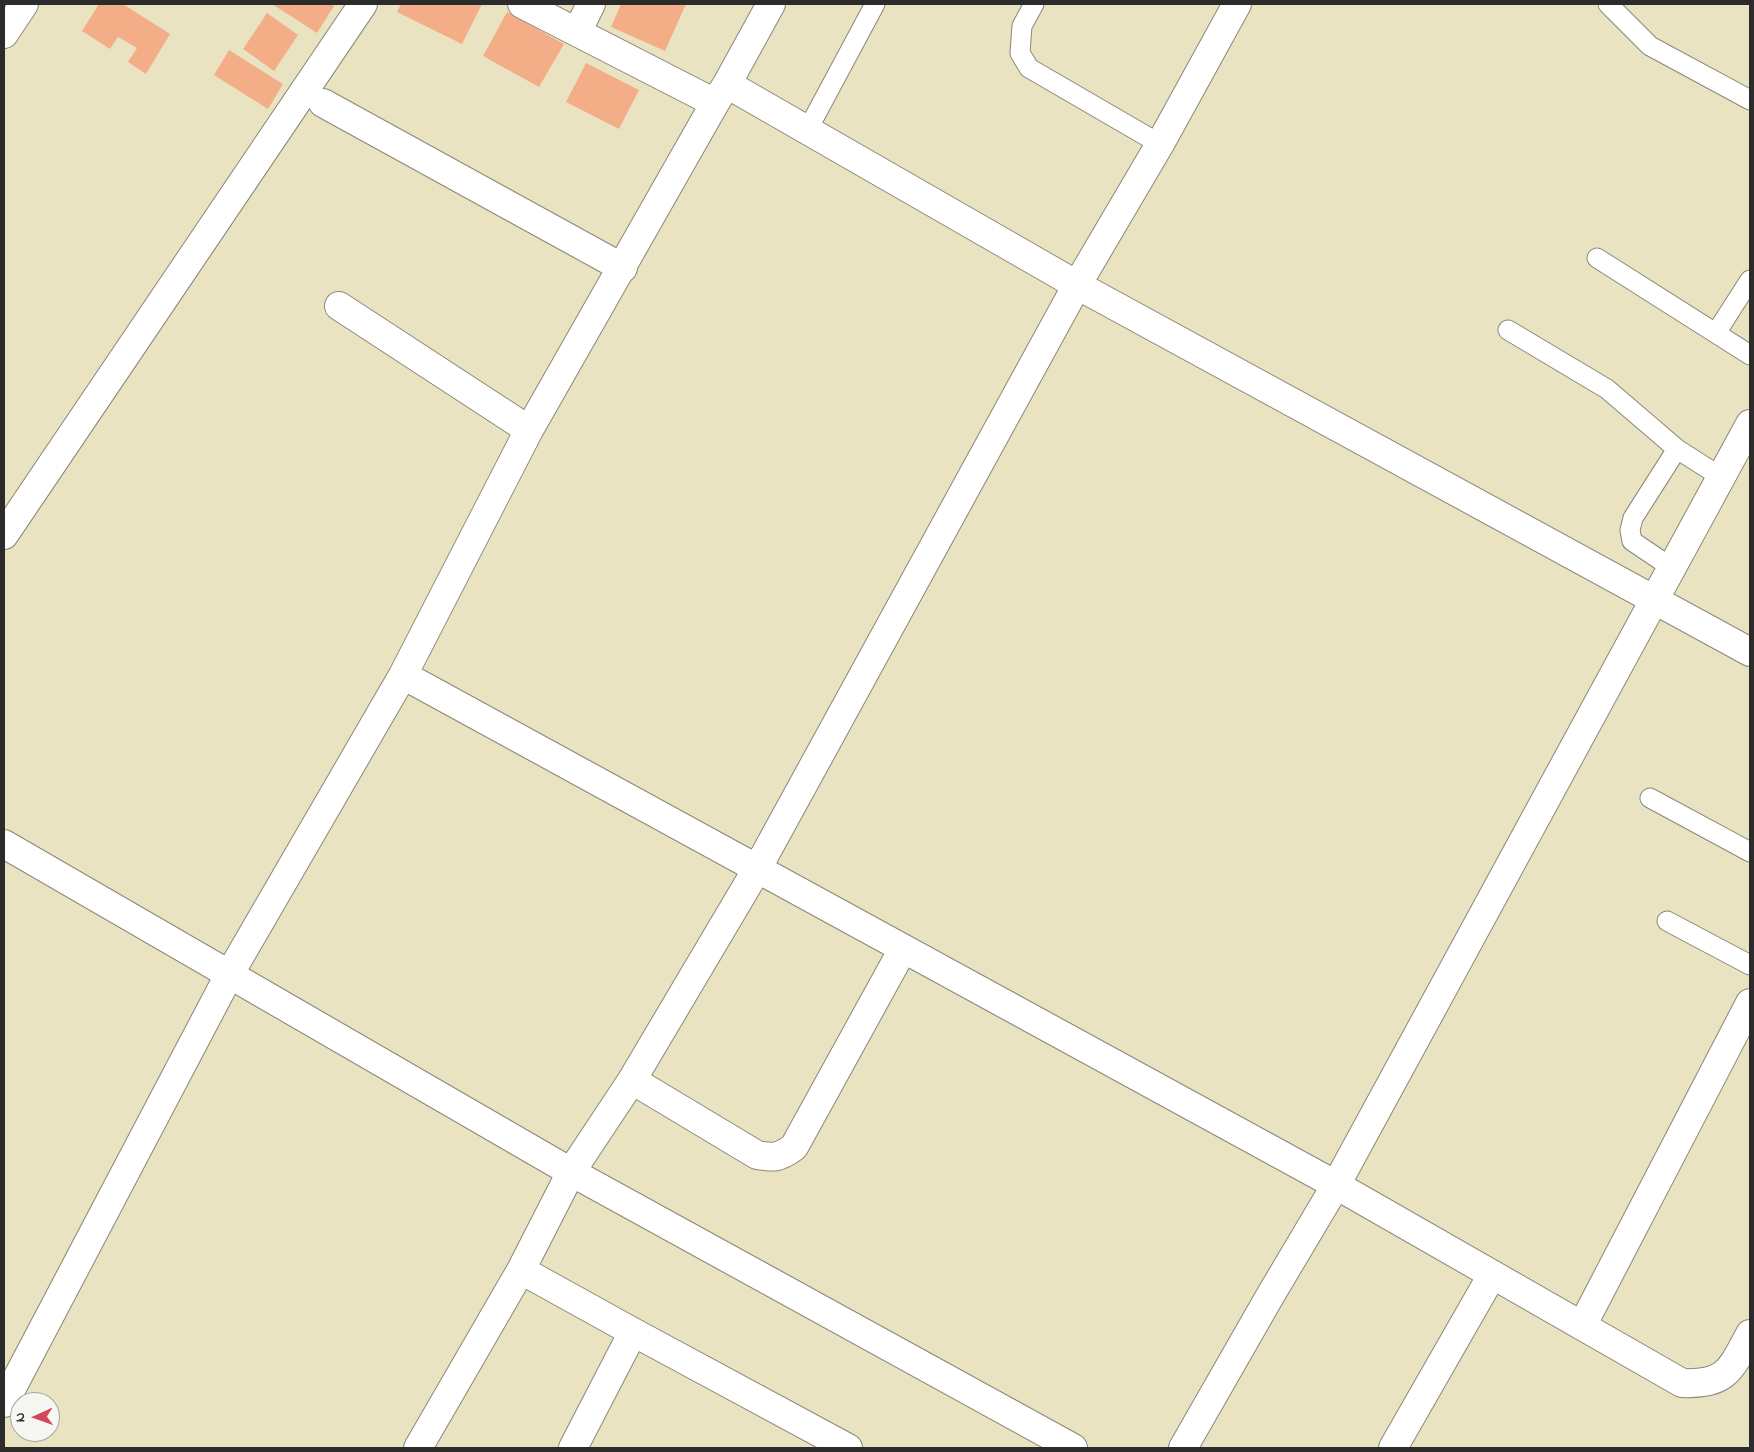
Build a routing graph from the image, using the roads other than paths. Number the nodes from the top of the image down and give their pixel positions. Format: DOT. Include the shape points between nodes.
graph roads {
  1 [pos="363,4"];
  2 [pos="522,4"];
  3 [pos="592,4"];
  4 [pos="771,4"];
  5 [pos="875,4"];
  6 [pos="1034,4"];
  7 [pos="1237,4"];
  8 [pos="1608,4"];
  9 [pos="19,5"];
  10 [pos="577,32"];
  11 [pos="4,34"];
  12 [pos="721,94"];
  13 [pos="1750,100"];
  14 [pos="323,103"];
  15 [pos="808,129"];
  16 [pos="1160,144"];
  17 [pos="1598,258"];
  18 [pos="623,268"];
  19 [pos="1750,280"];
  20 [pos="1077,285"];
  21 [pos="339,306"];
  22 [pos="1508,330"];
  23 [pos="1716,333"];
  24 [pos="1750,355"];
  25 [pos="1750,424"];
  26 [pos="529,430"];
  27 [pos="1677,449"];
  28 [pos="1721,477"];
  29 [pos="4,535"];
  30 [pos="1672,568"];
  31 [pos="1655,601"];
  32 [pos="1748,646"];
  33 [pos="403,675"];
  34 [pos="1650,798"];
  35 [pos="4,844"];
  36 [pos="1750,852"];
  37 [pos="757,868"];
  38 [pos="1667,921"];
  39 [pos="903,948"];
  40 [pos="1750,965"];
  41 [pos="229,975"];
  42 [pos="1750,1003"];
  43 [pos="632,1080"];
  44 [pos="571,1172"];
  45 [pos="1336,1185"];
  46 [pos="521,1270"];
  47 [pos="1492,1275"];
  48 [pos="1582,1326"];
  49 [pos="633,1332"];
  50 [pos="1750,1334"];
  51 [pos="4,1403"];
  52 [pos="418,1448"];
  53 [pos="573,1448"];
  54 [pos="848,1448"];
  55 [pos="1073,1448"];
  56 [pos="1183,1448"];
  57 [pos="1393,1448"];
  1 -- 29 [label="street"];
  2 -- 10 [label="street"];
  3 -- 10 [label="street"];
  4 -- 12 [label="street"];
  5 -- 15 [label="lane"];
  6 -- 16 [label="lane" via="1022,26 1020,53 1029,68"];
  7 -- 16 [label="street"];
  8 -- 13 [label="lane" via="1650,46"];
  9 -- 11 [label="street"];
  10 -- 12 [label="street"];
  12 -- 15 [label="street"];
  12 -- 18 [label="street"];
  14 -- 18 [label="street"];
  15 -- 20 [label="street"];
  16 -- 20 [label="street"];
  17 -- 23 [label="lane"];
  18 -- 26 [label="street"];
  19 -- 23 [label="lane"];
  20 -- 31 [label="street"];
  20 -- 37 [label="street"];
  21 -- 26 [label="street"];
  22 -- 27 [label="lane" via="1607,389"];
  23 -- 24 [label="lane"];
  25 -- 28 [label="street"];
  26 -- 33 [label="street"];
  27 -- 28 [label="lane"];
  27 -- 30 [label="lane" via="1633,518 1630,530 1632,541"];
  28 -- 30 [label="street"];
  30 -- 31 [label="street"];
  31 -- 32 [label="street"];
  31 -- 45 [label="street"];
  33 -- 37 [label="street"];
  33 -- 41 [label="street"];
  34 -- 36 [label="lane"];
  35 -- 41 [label="street"];
  37 -- 39 [label="street"];
  37 -- 43 [label="street"];
  38 -- 40 [label="lane"];
  39 -- 43 [label="street" via="794,1147 784,1154 774,1158 757,1155"];
  39 -- 45 [label="street"];
  41 -- 44 [label="street"];
  41 -- 51 [label="street"];
  42 -- 48 [label="street"];
  43 -- 44 [label="street"];
  44 -- 46 [label="street"];
  44 -- 55 [label="street"];
  45 -- 47 [label="street"];
  45 -- 56 [label="street"];
  46 -- 49 [label="street"];
  46 -- 52 [label="street"];
  47 -- 48 [label="street"];
  47 -- 57 [label="street"];
  48 -- 50 [label="street" via="1682,1383 1698,1384 1726,1374"];
  49 -- 53 [label="street"];
  49 -- 54 [label="street"];
}
